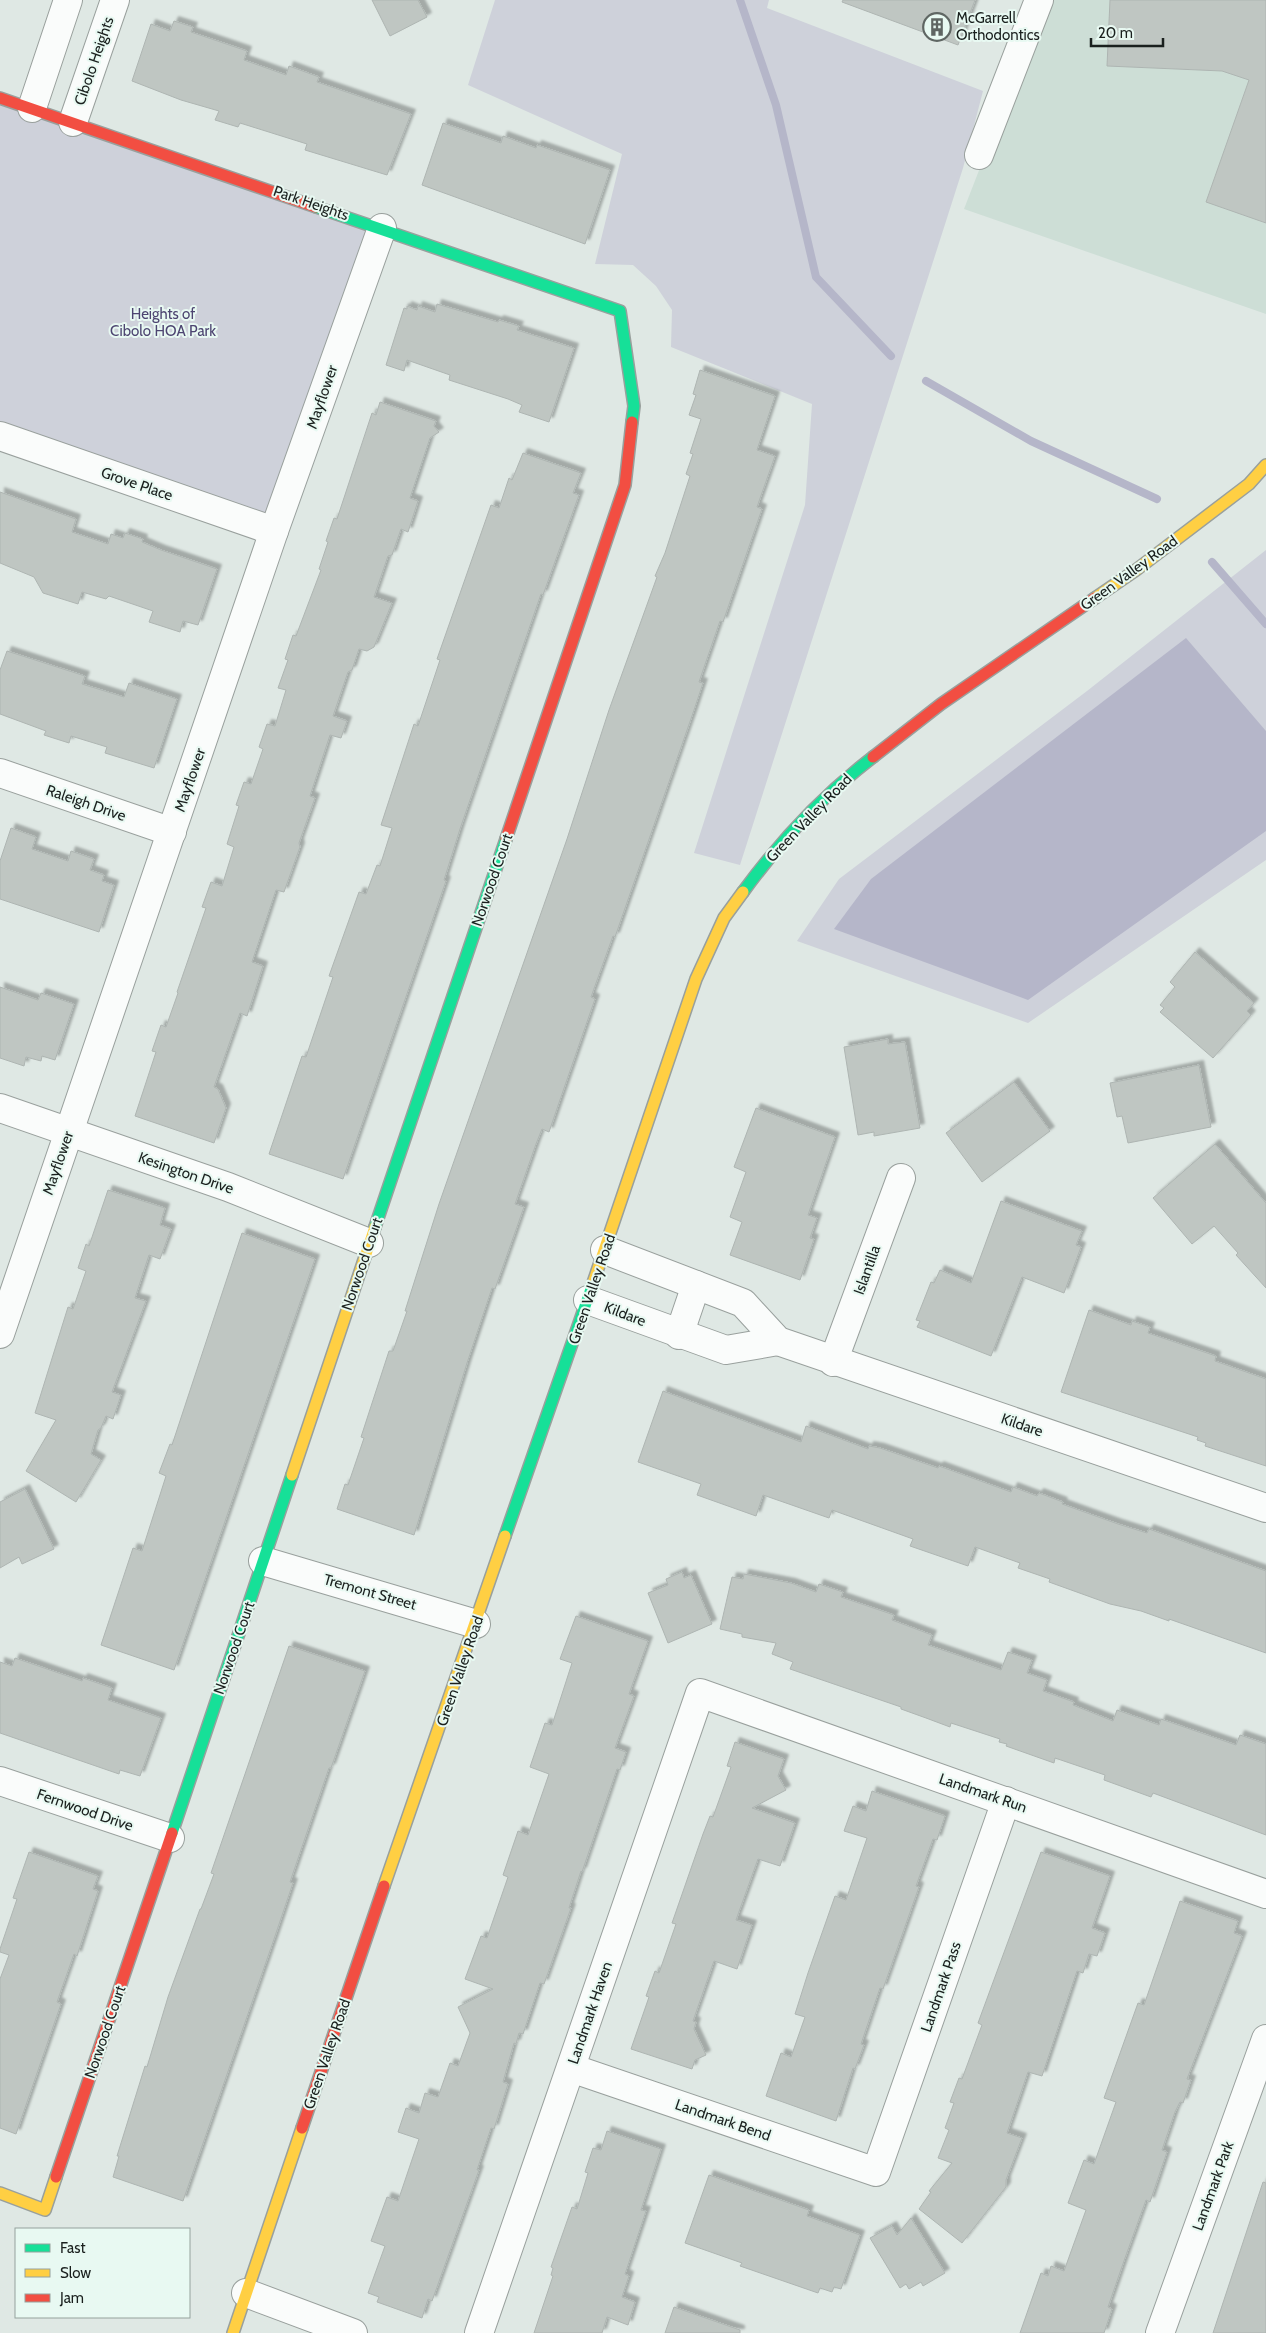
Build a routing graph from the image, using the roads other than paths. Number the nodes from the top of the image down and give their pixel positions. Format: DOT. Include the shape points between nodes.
graph roads {
  1 [pos="68,0"];
  2 [pos="115,0"];
  3 [pos="1039,0"];
  4 [pos="0,98"];
  5 [pos="32,108"];
  6 [pos="73,122"];
  7 [pos="979,155"];
  8 [pos="382,228"];
  9 [pos="620,311"];
  10 [pos="0,436"];
  11 [pos="1266,465"];
  12 [pos="274,531"];
  13 [pos="0,773"];
  14 [pos="172,832"];
  15 [pos="0,1108"];
  16 [pos="69,1132"];
  17 [pos="901,1178"];
  18 [pos="369,1243"];
  19 [pos="605,1250"];
  20 [pos="696,1285"];
  21 [pos="588,1300"];
  22 [pos="0,1334"];
  23 [pos="679,1334"];
  24 [pos="778,1341"];
  25 [pos="833,1362"];
  26 [pos="1266,1508"];
  27 [pos="263,1561"];
  28 [pos="476,1624"];
  29 [pos="700,1693"];
  30 [pos="0,1781"];
  31 [pos="1006,1801"];
  32 [pos="170,1838"];
  33 [pos="1266,1894"];
  34 [pos="1266,2039"];
  35 [pos="570,2068"];
  36 [pos="876,2172"];
  37 [pos="0,2193"];
  38 [pos="246,2293"];
  39 [pos="234,2333"];
  40 [pos="353,2333"];
  41 [pos="479,2333"];
  42 [pos="1160,2333"];
  1 -- 5 [label="street"];
  2 -- 6 [label="street, Cibolo Heights"];
  3 -- 7 [label="street"];
  4 -- 5 [label="street, Park Heights"];
  5 -- 6 [label="street, Park Heights"];
  6 -- 8 [label="street, Park Heights"];
  8 -- 9 [label="street, Park Heights"];
  8 -- 12 [label="street, Mayflower"];
  9 -- 18 [label="street, Norwood Court" via="634,406 625,485"];
  10 -- 12 [label="street, Grove Place"];
  11 -- 19 [label="street, Green Valley Road" via="1249,484 1136,570 941,704 840,782 776,847 724,918 696,979"];
  12 -- 14 [label="street, Mayflower"];
  13 -- 14 [label="street, Raleigh Drive"];
  14 -- 16 [label="street, Mayflower"];
  15 -- 16 [label="street, Kesington Drive"];
  16 -- 18 [label="street, Kesington Drive" via="228,1187"];
  16 -- 22 [label="street, Mayflower"];
  17 -- 25 [label="street, Islantilla"];
  18 -- 27 [label="street, Norwood Court"];
  19 -- 20 [label="street, Kildare"];
  19 -- 21 [label="street, Green Valley Road"];
  20 -- 23 [label="street"];
  20 -- 24 [label="street, Kildare" via="743,1303"];
  21 -- 23 [label="street, Kildare"];
  21 -- 28 [label="street, Green Valley Road"];
  23 -- 24 [label="street, Kildare" via="726,1350"];
  24 -- 25 [label="street, Kildare"];
  25 -- 26 [label="street, Kildare"];
  27 -- 28 [label="street, Tremont Street"];
  27 -- 32 [label="street, Norwood Court"];
  28 -- 38 [label="street, Green Valley Road"];
  29 -- 31 [label="street, Landmark Run"];
  29 -- 35 [label="street, Landmark Haven"];
  30 -- 32 [label="street, Fernwood Drive"];
  31 -- 33 [label="street, Landmark Run"];
  31 -- 36 [label="street, Landmark Pass"];
  32 -- 37 [label="street, Norwood Court" via="46,2210"];
  34 -- 42 [label="street, Landmark Park"];
  35 -- 36 [label="street, Landmark Bend"];
  35 -- 41 [label="street, Landmark Haven"];
  38 -- 39 [label="street, Green Valley Road"];
  38 -- 40 [label="street"];
}
